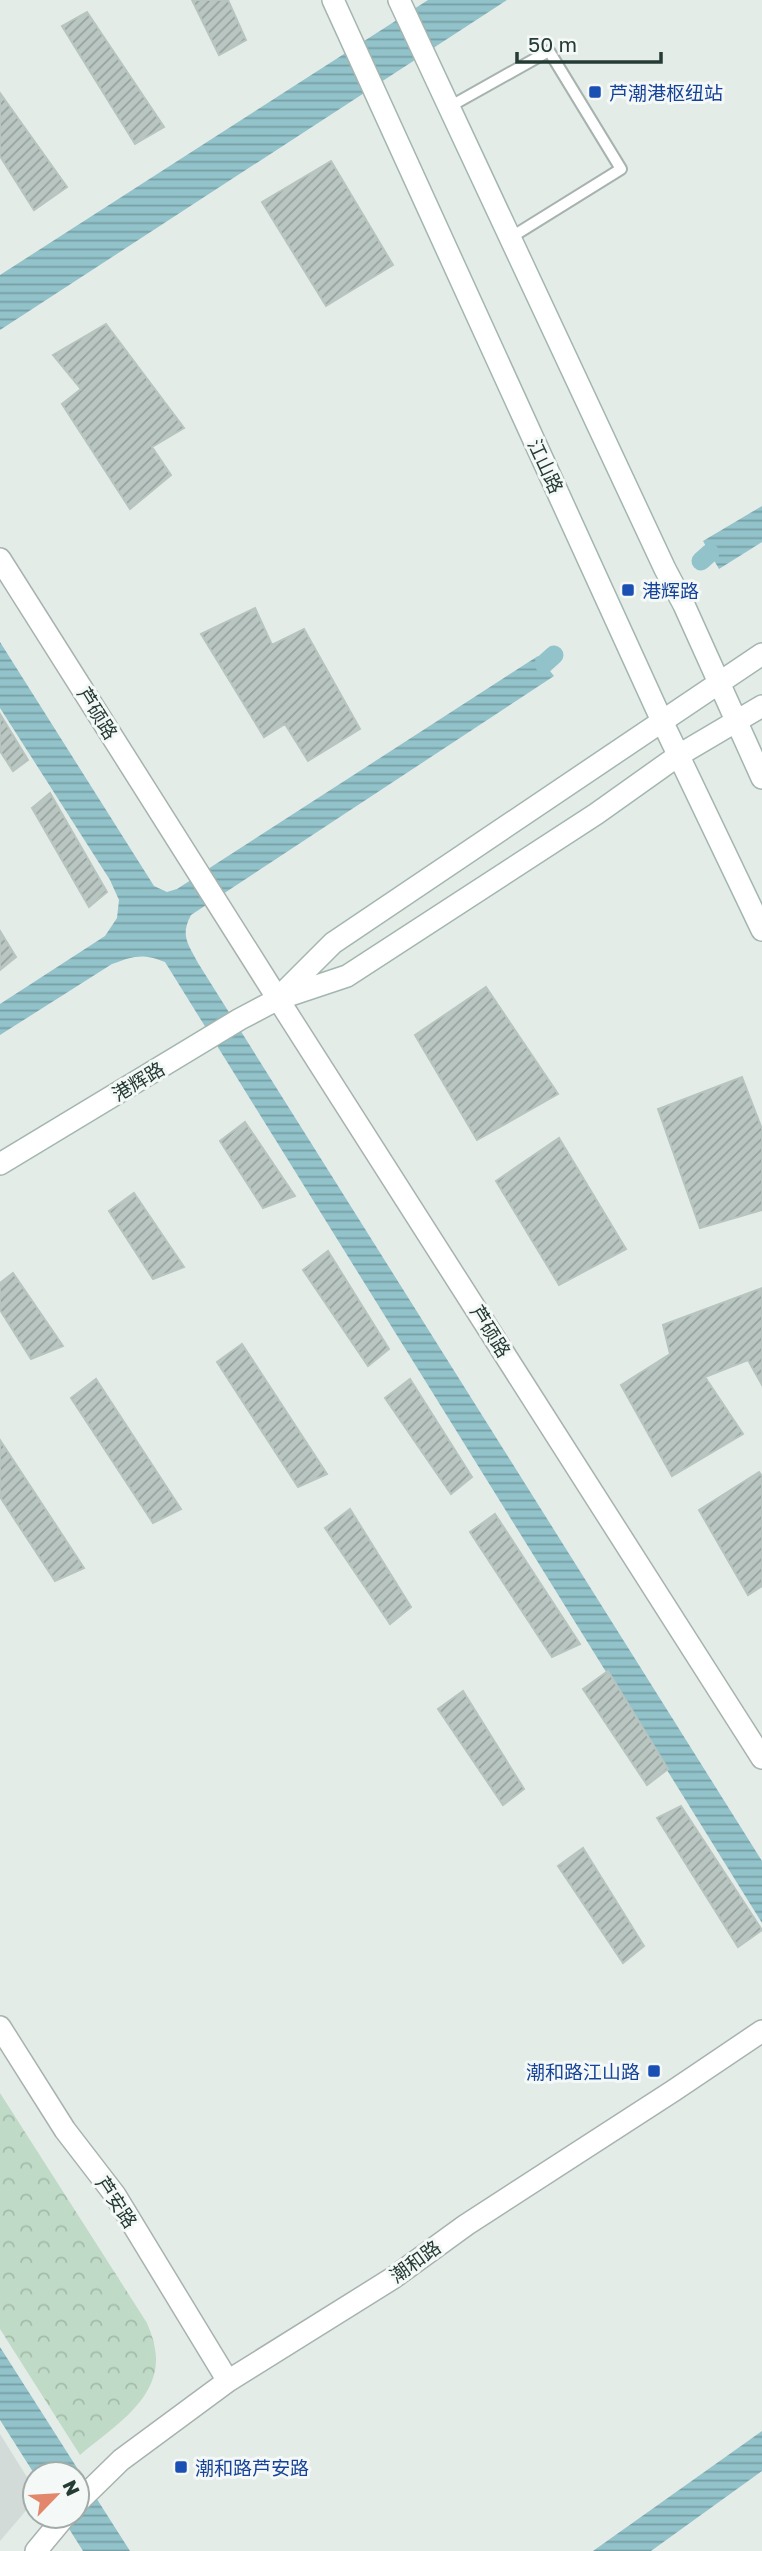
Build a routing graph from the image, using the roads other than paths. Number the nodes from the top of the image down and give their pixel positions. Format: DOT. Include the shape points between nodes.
graph roads {
  1 [pos="333,0"];
  2 [pos="399,0"];
  3 [pos="449,107"];
  4 [pos="510,238"];
  5 [pos="0,559"];
  6 [pos="762,654"];
  7 [pos="719,683"];
  8 [pos="762,706"];
  9 [pos="662,721"];
  10 [pos="736,722"];
  11 [pos="679,755"];
  12 [pos="762,778"];
  13 [pos="762,930"];
  14 [pos="278,999"];
  15 [pos="0,1164"];
  16 [pos="762,1758"];
  17 [pos="0,2028"];
  18 [pos="762,2031"];
  19 [pos="228,2381"];
  20 [pos="91,2489"];
  21 [pos="52,2530"];
  22 [pos="36,2551"];
  1 -- 9 [label="main road, 江山路"];
  2 -- 3 [label="main road"];
  3 -- 4 [label="main road"];
  3 -- 4 [label="lane" via="549,51 621,169"];
  4 -- 7 [label="main road"];
  5 -- 14 [label="main road, 芦硕路"];
  6 -- 7 [label="main road, 港辉路"];
  7 -- 9 [label="main road, 港辉路"];
  7 -- 10 [label="main road"];
  8 -- 10 [label="main road, 港辉路"];
  9 -- 11 [label="main road, 江山路"];
  9 -- 14 [label="main road, 港辉路" via="333,943"];
  10 -- 11 [label="main road, 港辉路"];
  10 -- 12 [label="main road"];
  11 -- 13 [label="main road, 江山路"];
  11 -- 14 [label="main road, 港辉路" via="347,976"];
  14 -- 15 [label="main road, 港辉路"];
  14 -- 16 [label="main road, 芦硕路"];
  17 -- 19 [label="main road, 芦安路" via="65,2130 115,2195"];
  18 -- 19 [label="main road, 潮和路" via="393,2278"];
  19 -- 20 [label="main road, 潮和路" via="152,2435"];
  21 -- 22 [label="main road"];
}
